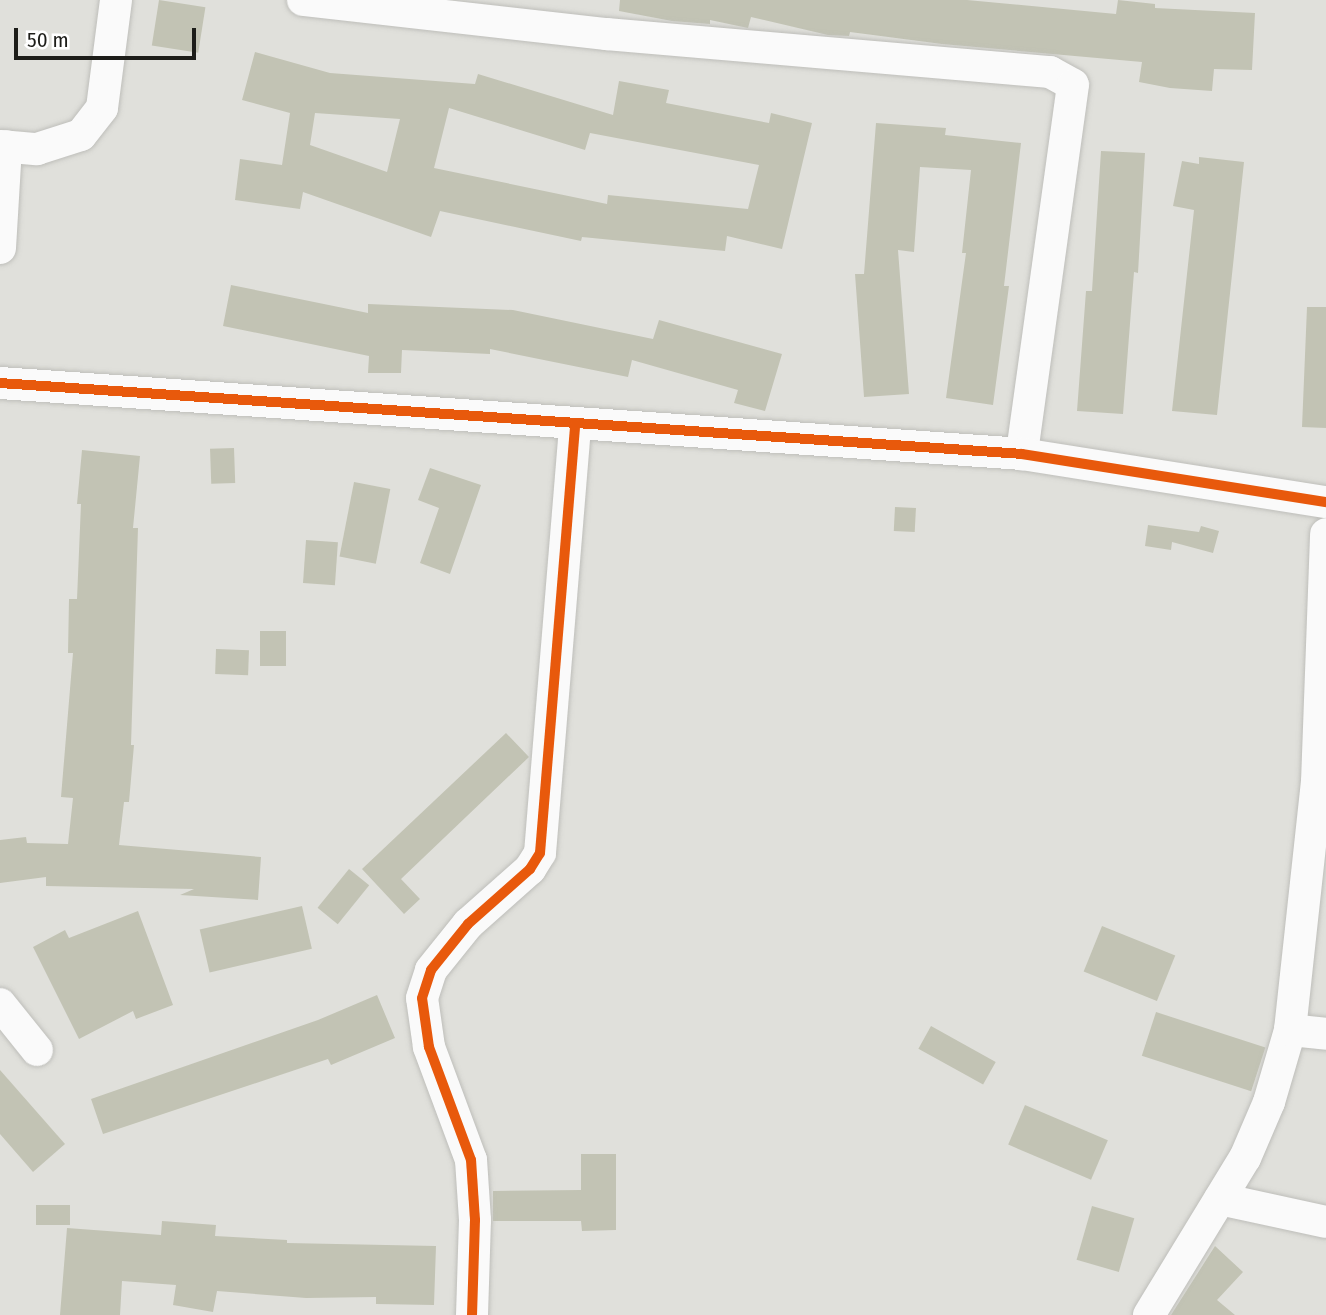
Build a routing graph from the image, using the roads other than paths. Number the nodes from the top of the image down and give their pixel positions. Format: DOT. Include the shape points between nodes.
graph roads {
  1 [pos="116,0"];
  2 [pos="303,0"];
  3 [pos="3,146"];
  4 [pos="0,248"];
  5 [pos="0,383"];
  6 [pos="575,423"];
  7 [pos="1022,454"];
  8 [pos="1326,502"];
  9 [pos="1326,534"];
  10 [pos="0,1004"];
  11 [pos="1290,1030"];
  12 [pos="1326,1034"];
  13 [pos="37,1050"];
  14 [pos="1220,1199"];
  15 [pos="1326,1222"];
  16 [pos="472,1315"];
  17 [pos="1149,1315"];
  1 -- 3 [label="street" via="102,108 81,135 37,149"];
  2 -- 7 [label="street" via="606,34 1050,72 1073,85"];
  3 -- 4 [label="street"];
  5 -- 6 [label="street"];
  6 -- 7 [label="street"];
  6 -- 16 [label="street" via="540,853 530,869 468,924 431,970 422,998 429,1047 471,1160 475,1220"];
  7 -- 8 [label="street"];
  9 -- 11 [label="street" via="1317,782"];
  10 -- 13 [label="street"];
  11 -- 12 [label="street"];
  11 -- 14 [label="street" via="1269,1102 1245,1158"];
  14 -- 15 [label="street"];
  14 -- 17 [label="street"];
}
